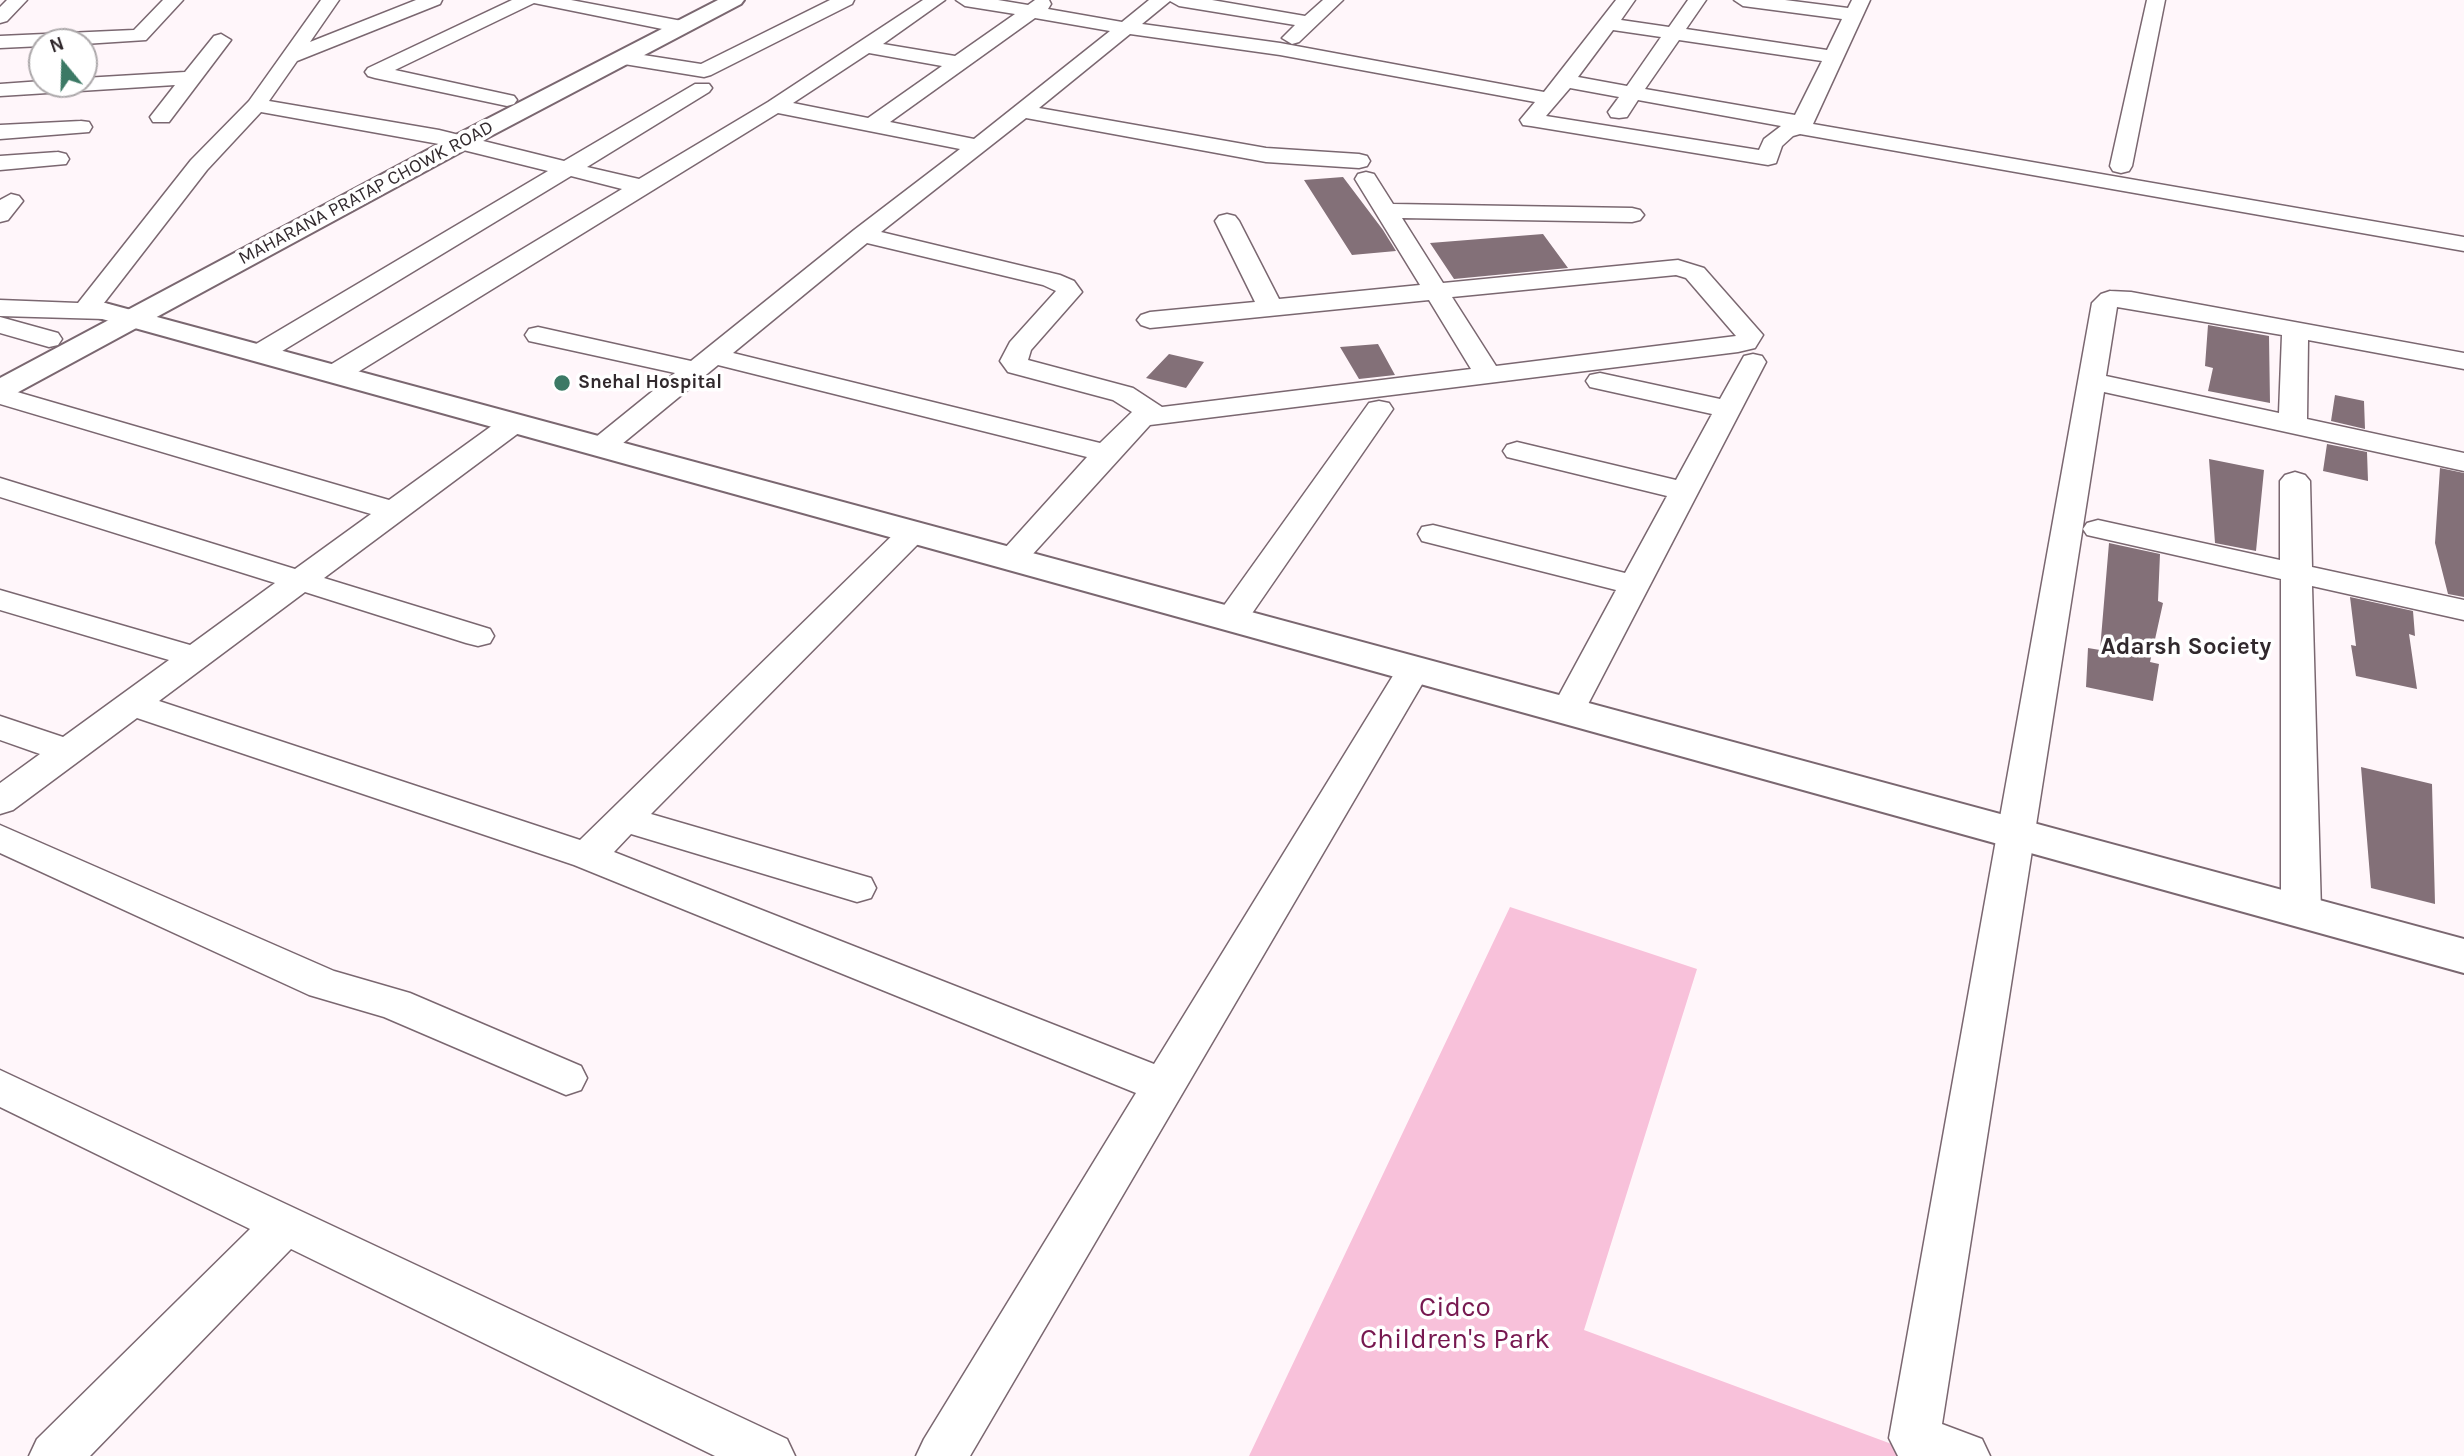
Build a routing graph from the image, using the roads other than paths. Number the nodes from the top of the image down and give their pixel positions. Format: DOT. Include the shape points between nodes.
graph roads {
  1 [pos="18,0"];
  2 [pos="174,0"];
  3 [pos="330,0"];
  4 [pos="433,0"];
  5 [pos="527,0"];
  6 [pos="542,0"];
  7 [pos="705,0"];
  8 [pos="734,0"];
  9 [pos="845,0"];
  10 [pos="936,0"];
  11 [pos="965,0"];
  12 [pos="1048,0"];
  13 [pos="1161,0"];
  14 [pos="1179,0"];
  15 [pos="1334,0"];
  16 [pos="1626,0"];
  17 [pos="1697,0"];
  18 [pos="1743,0"];
  19 [pos="2157,0"];
  20 [pos="597,4"];
  21 [pos="1857,8"];
  22 [pos="1031,12"];
  23 [pos="0,17"];
  24 [pos="1309,22"];
  25 [pos="1609,24"];
  26 [pos="671,25"];
  27 [pos="1126,28"];
  28 [pos="1673,34"];
  29 [pos="116,37"];
  30 [pos="221,40"];
  31 [pos="0,42"];
  32 [pos="863,46"];
  33 [pos="1280,49"];
  34 [pos="98,54"];
  35 [pos="290,57"];
  36 [pos="1834,57"];
  37 [pos="624,58"];
  38 [pos="959,63"];
  39 [pos="191,78"];
  40 [pos="1566,81"];
  41 [pos="98,83"];
  42 [pos="28,88"];
  43 [pos="702,88"];
  44 [pos="0,90"];
  45 [pos="1631,94"];
  46 [pos="1550,99"];
  47 [pos="507,100"];
  48 [pos="256,105"];
  49 [pos="775,106"];
  50 [pos="1022,111"];
  51 [pos="161,117"];
  52 [pos="873,124"];
  53 [pos="1802,125"];
  54 [pos="81,127"];
  55 [pos="0,132"];
  56 [pos="1604,132"];
  57 [pos="450,140"];
  58 [pos="978,146"];
  59 [pos="58,159"];
  60 [pos="0,163"];
  61 [pos="2121,166"];
  62 [pos="568,169"];
  63 [pos="642,187"];
  64 [pos="1386,211"];
  65 [pos="1632,215"];
  66 [pos="1227,221"];
  67 [pos="862,235"];
  68 [pos="2464,244"];
  69 [pos="1436,291"];
  70 [pos="0,308"];
  71 [pos="1271,308"];
  72 [pos="107,313"];
  73 [pos="1150,320"];
  74 [pos="0,325"];
  75 [pos="2295,330"];
  76 [pos="538,335"];
  77 [pos="49,339"];
  78 [pos="260,353"];
  79 [pos="2464,361"];
  80 [pos="1753,362"];
  81 [pos="704,363"];
  82 [pos="0,365"];
  83 [pos="1487,373"];
  84 [pos="335,374"];
  85 [pos="1600,381"];
  86 [pos="2092,381"];
  87 [pos="0,393"];
  88 [pos="1379,409"];
  89 [pos="1728,409"];
  90 [pos="1155,415"];
  91 [pos="514,423"];
  92 [pos="2293,425"];
  93 [pos="601,447"];
  94 [pos="1517,452"];
  95 [pos="1106,453"];
  96 [pos="2464,462"];
  97 [pos="2295,481"];
  98 [pos="0,487"];
  99 [pos="1685,491"];
  100 [pos="394,511"];
  101 [pos="2098,529"];
  102 [pos="913,532"];
  103 [pos="1433,534"];
  104 [pos="1011,559"];
  105 [pos="2297,573"];
  106 [pos="299,581"];
  107 [pos="1634,585"];
  108 [pos="0,600"];
  109 [pos="2464,610"];
  110 [pos="1232,618"];
  111 [pos="478,636"];
  112 [pos="195,657"];
  113 [pos="1414,669"];
  114 [pos="132,704"];
  115 [pos="1568,710"];
  116 [pos="0,727"];
  117 [pos="67,751"];
  118 [pos="0,801"];
  119 [pos="624,819"];
  120 [pos="2017,834"];
  121 [pos="0,838"];
  122 [pos="587,856"];
  123 [pos="857,888"];
  124 [pos="2301,911"];
  125 [pos="2464,956"];
  126 [pos="566,1078"];
  127 [pos="1164,1086"];
  128 [pos="0,1087"];
  129 [pos="285,1224"];
  130 [pos="55,1456"];
  131 [pos="768,1456"];
  132 [pos="942,1456"];
  133 [pos="1964,1456"];
  1 -- 23 [label="street"];
  2 -- 29 [label="street" via="139,36"];
  3 -- 35 [label="street"];
  4 -- 35 [label="street"];
  5 -- 47 [label="street" via="375,72"];
  6 -- 20 [label="street"];
  7 -- 26 [label="street, MAHARANA PRATAP CHOWK ROAD"];
  8 -- 26 [label="street, MAHARANA PRATAP CHOWK ROAD"];
  9 -- 37 [label="street" via="704,71"];
  10 -- 32 [label="street"];
  11 -- 22 [label="street"];
  12 -- 22 [label="street"];
  13 -- 27 [label="street"];
  14 -- 24 [label="street"];
  15 -- 24 [label="street"];
  16 -- 25 [label="street"];
  17 -- 28 [label="street"];
  18 -- 21 [label="street"];
  19 -- 61 [label="street"];
  20 -- 26 [label="street"];
  21 -- 36 [label="street"];
  22 -- 27 [label="street"];
  22 -- 38 [label="street"];
  24 -- 33 [label="street"];
  25 -- 28 [label="street"];
  25 -- 40 [label="street"];
  26 -- 37 [label="street, MAHARANA PRATAP CHOWK ROAD"];
  26 -- 47 [label="street, MAHARANA PRATAP CHOWK ROAD"];
  27 -- 33 [label="street"];
  27 -- 50 [label="street"];
  28 -- 36 [label="street"];
  28 -- 45 [label="street"];
  29 -- 31 [label="street"];
  29 -- 34 [label="street"];
  30 -- 39 [label="street"];
  32 -- 38 [label="street"];
  32 -- 49 [label="street"];
  33 -- 46 [label="street"];
  35 -- 48 [label="street"];
  36 -- 53 [label="street"];
  37 -- 57 [label="street, MAHARANA PRATAP CHOWK ROAD"];
  38 -- 52 [label="street"];
  39 -- 41 [label="street"];
  39 -- 51 [label="street"];
  40 -- 45 [label="street"];
  40 -- 46 [label="street"];
  42 -- 44 [label="street"];
  43 -- 62 [label="street"];
  45 -- 53 [label="street"];
  45 -- 56 [label="street"];
  46 -- 56 [label="street" via="1531,120"];
  47 -- 57 [label="street, MAHARANA PRATAP CHOWK ROAD"];
  48 -- 57 [label="street"];
  48 -- 72 [label="street" via="199,165"];
  49 -- 52 [label="street"];
  49 -- 63 [label="street"];
  50 -- 58 [label="street"];
  50 -- 64 [label="street" via="1362,170"];
  52 -- 58 [label="street"];
  53 -- 56 [label="street" via="1772,144 1768,158"];
  53 -- 68 [label="street"];
  54 -- 55 [label="street"];
  57 -- 62 [label="street"];
  57 -- 72 [label="street, MAHARANA PRATAP CHOWK ROAD"];
  58 -- 67 [label="street"];
  59 -- 60 [label="street"];
  62 -- 63 [label="street"];
  62 -- 78 [label="street"];
  63 -- 84 [label="street"];
  64 -- 65 [label="street"];
  64 -- 69 [label="street"];
  66 -- 71 [label="street"];
  67 -- 81 [label="street"];
  67 -- 90 [label="street" via="1065,286 1069,292 1019,348 1013,361 1123,394"];
  69 -- 71 [label="street"];
  69 -- 83 [label="street"];
  69 -- 83 [label="street" via="1678,267 1695,273 1750,335 1738,344"];
  70 -- 72 [label="street"];
  71 -- 73 [label="street"];
  72 -- 77 [label="street, MAHARANA PRATAP CHOWK ROAD"];
  72 -- 78 [label="street"];
  72 -- 87 [label="street, MAHARANA PRATAP CHOWK ROAD"];
  74 -- 77 [label="street"];
  75 -- 79 [label="street"];
  75 -- 86 [label="street" via="2110,299 2105,303"];
  75 -- 92 [label="street"];
  76 -- 81 [label="street"];
  77 -- 82 [label="street, MAHARANA PRATAP CHOWK ROAD"];
  78 -- 84 [label="street"];
  80 -- 89 [label="street"];
  81 -- 93 [label="street"];
  81 -- 95 [label="street"];
  83 -- 90 [label="street"];
  84 -- 91 [label="street"];
  85 -- 89 [label="street"];
  86 -- 92 [label="street"];
  86 -- 120 [label="street"];
  87 -- 100 [label="street"];
  88 -- 110 [label="street"];
  89 -- 99 [label="street"];
  90 -- 95 [label="street" via="1134,423"];
  91 -- 93 [label="street"];
  91 -- 100 [label="street"];
  92 -- 96 [label="street"];
  93 -- 102 [label="street"];
  94 -- 99 [label="street"];
  95 -- 104 [label="street"];
  97 -- 105 [label="street"];
  98 -- 106 [label="street"];
  99 -- 107 [label="street"];
  100 -- 106 [label="street"];
  101 -- 105 [label="street"];
  102 -- 104 [label="street"];
  102 -- 119 [label="street"];
  103 -- 107 [label="street"];
  104 -- 110 [label="street"];
  105 -- 109 [label="street"];
  105 -- 124 [label="street"];
  106 -- 111 [label="street"];
  106 -- 112 [label="street"];
  107 -- 115 [label="street"];
  108 -- 112 [label="street"];
  110 -- 113 [label="street"];
  112 -- 114 [label="street"];
  113 -- 115 [label="street"];
  113 -- 127 [label="street"];
  114 -- 117 [label="street"];
  114 -- 122 [label="street"];
  115 -- 120 [label="street"];
  116 -- 117 [label="street"];
  117 -- 118 [label="street"];
  119 -- 122 [label="street"];
  119 -- 123 [label="street"];
  120 -- 124 [label="street"];
  120 -- 133 [label="street" via="1914,1438"];
  121 -- 126 [label="street" via="323,984 395,1004"];
  122 -- 127 [label="street"];
  124 -- 125 [label="street"];
  127 -- 132 [label="street"];
  128 -- 129 [label="street"];
  129 -- 130 [label="street"];
  129 -- 131 [label="street"];
}
